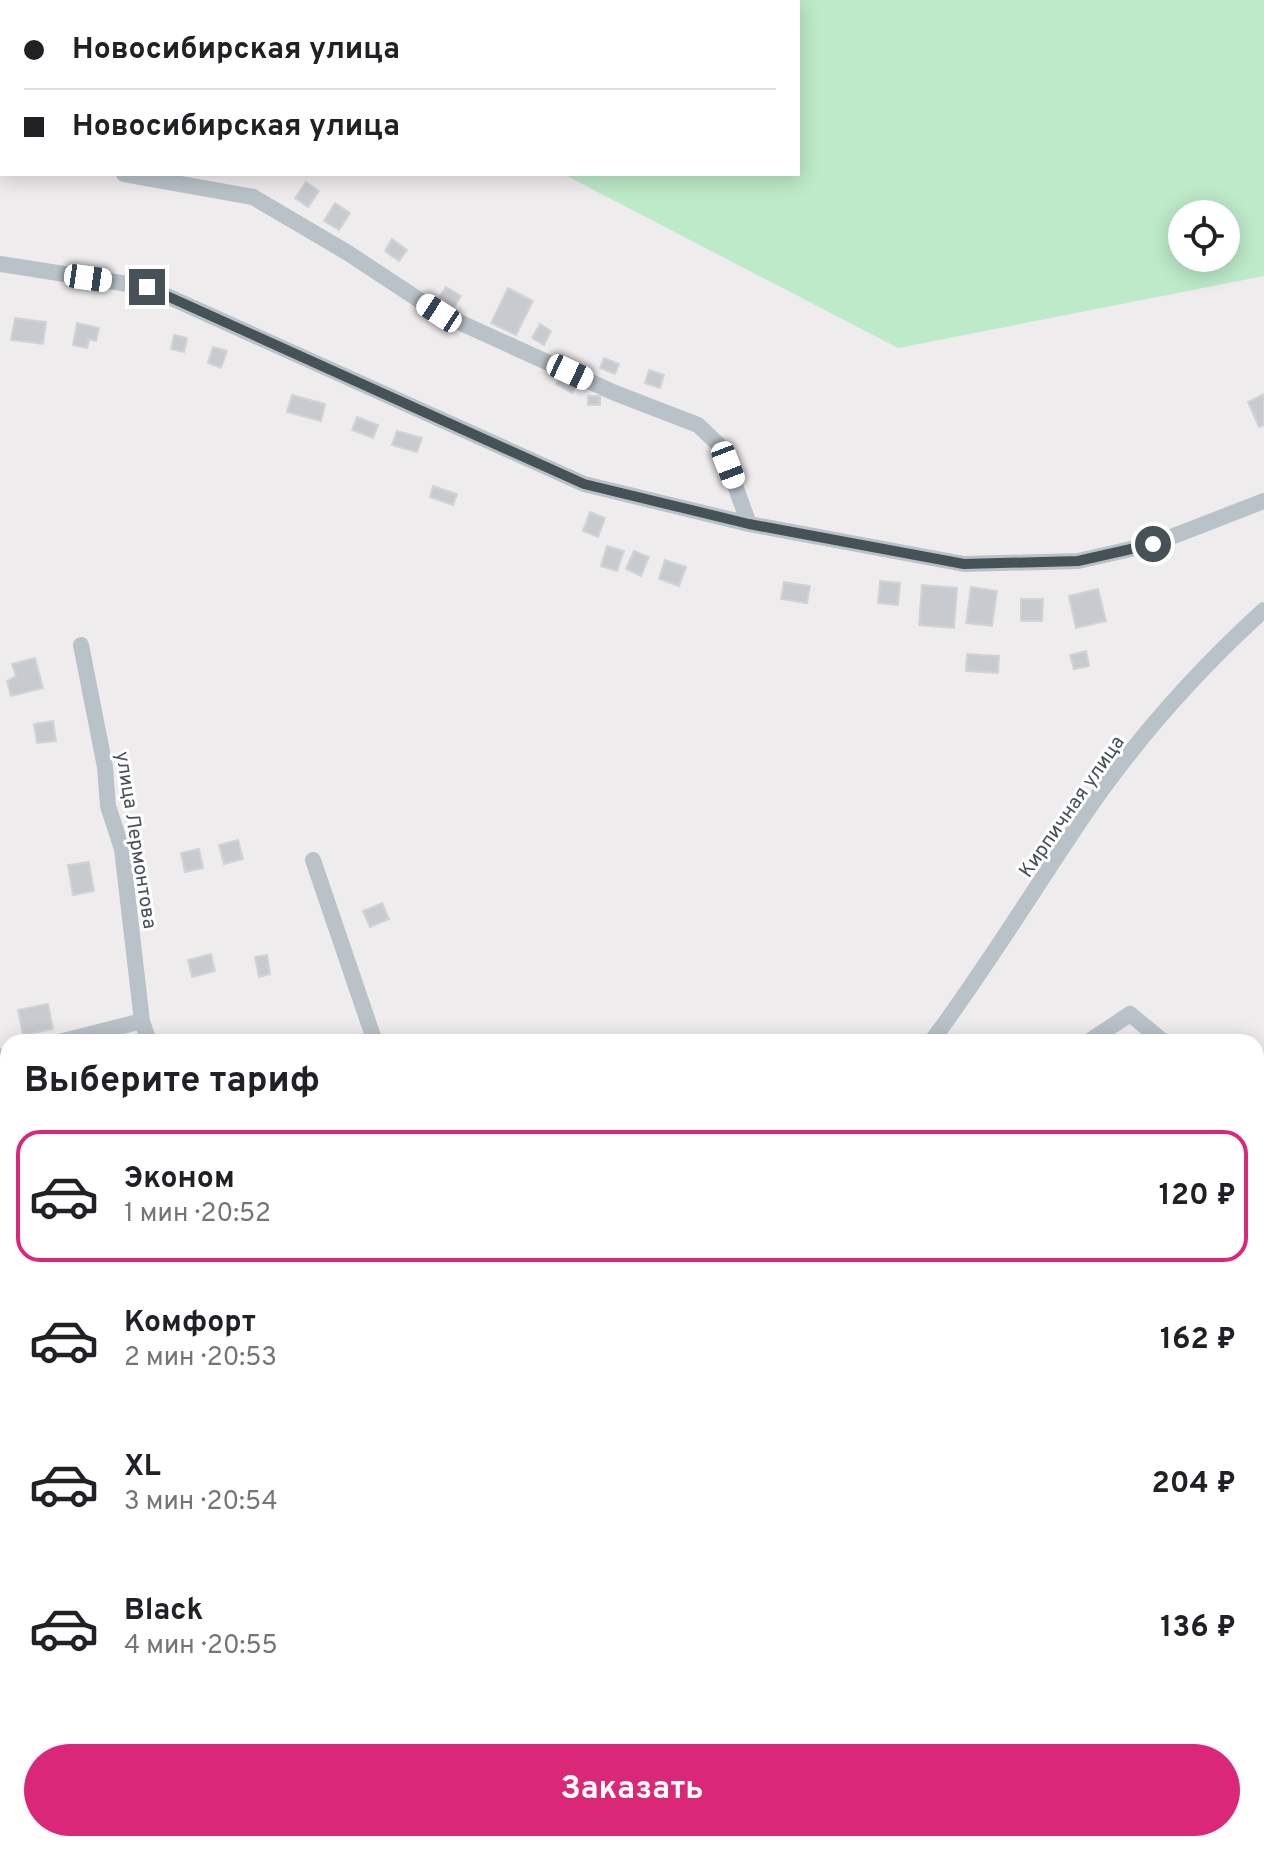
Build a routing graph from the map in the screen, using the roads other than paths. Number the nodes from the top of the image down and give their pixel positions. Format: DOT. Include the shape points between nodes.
graph roads {
  1 [pos="135,176"];
  2 [pos="0,264"];
  3 [pos="1264,501"];
  4 [pos="749,524"];
  5 [pos="1264,610"];
  6 [pos="81,645"];
  7 [pos="313,860"];
  8 [pos="142,1021"];
  9 [pos="91,1034"];
  10 [pos="146,1034"];
  11 [pos="372,1034"];
  12 [pos="937,1034"];
  13 [pos="1100,1034"];
  14 [pos="1154,1034"];
  1 -- 4 [label="street" via="253,197 439,313 698,425 721,447"];
  2 -- 4 [label="street" via="147,287 584,484"];
  3 -- 4 [label="street" via="1153,544 1078,561 964,564"];
  5 -- 12 [label="street, Кирпичная улица" via="1227,644 1092,804"];
  6 -- 8 [label="street, улица Лермонтова" via="108,806 122,849"];
  7 -- 11 [label="street"];
  8 -- 9 [label="street"];
  8 -- 10 [label="street, улица Лермонтова"];
  13 -- 14 [label="street" via="1130,1014"];
}
